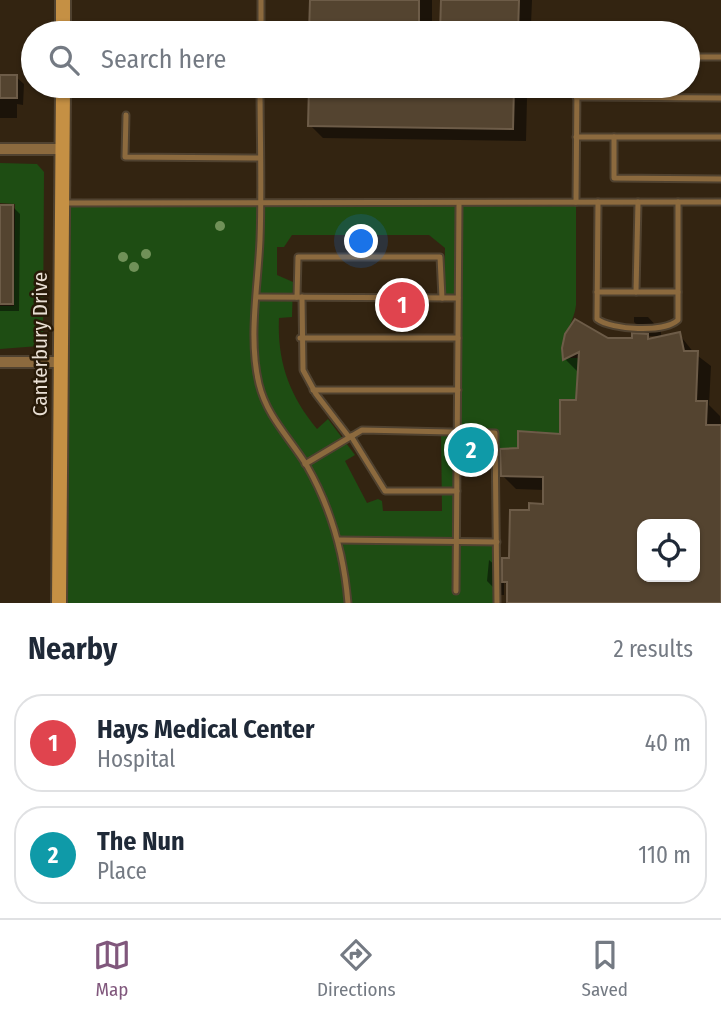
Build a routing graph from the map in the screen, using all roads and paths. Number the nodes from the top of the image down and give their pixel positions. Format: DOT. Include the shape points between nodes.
graph roads {
  1 [pos="63,0"];
  2 [pos="261,0"];
  3 [pos="63,21"];
  4 [pos="261,21"];
  5 [pos="700,57"];
  6 [pos="721,57"];
  7 [pos="62,98"];
  8 [pos="260,98"];
  9 [pos="576,98"];
  10 [pos="700,98"];
  11 [pos="721,98"];
  12 [pos="126,116"];
  13 [pos="576,137"];
  14 [pos="614,137"];
  15 [pos="721,137"];
  16 [pos="0,149"];
  17 [pos="62,149"];
  18 [pos="260,158"];
  19 [pos="721,179"];
  20 [pos="576,202"];
  21 [pos="598,202"];
  22 [pos="638,202"];
  23 [pos="678,202"];
  24 [pos="721,202"];
  25 [pos="62,203"];
  26 [pos="262,204"];
  27 [pos="459,205"];
  28 [pos="597,292"];
  29 [pos="636,292"];
  30 [pos="678,292"];
  31 [pos="258,297"];
  32 [pos="299,297"];
  33 [pos="442,298"];
  34 [pos="458,298"];
  35 [pos="300,338"];
  36 [pos="458,338"];
  37 [pos="0,362"];
  38 [pos="61,362"];
  39 [pos="313,390"];
  40 [pos="458,390"];
  41 [pos="457,430"];
  42 [pos="350,436"];
  43 [pos="305,464"];
  44 [pos="457,491"];
  45 [pos="338,540"];
  46 [pos="456,541"];
  47 [pos="497,542"];
  48 [pos="456,591"];
  49 [pos="59,603"];
  50 [pos="348,603"];
  51 [pos="497,603"];
  1 -- 3 [label="main road"];
  2 -- 4 [label="lane"];
  5 -- 6 [label="lane"];
  7 -- 17 [label="main road, Canterbury Drive"];
  8 -- 18 [label="lane"];
  9 -- 13 [label="lane"];
  10 -- 11 [label="lane"];
  12 -- 18 [label="lane" via="125,157"];
  13 -- 14 [label="lane"];
  13 -- 20 [label="lane"];
  14 -- 15 [label="lane"];
  14 -- 19 [label="lane" via="614,178"];
  16 -- 17 [label="street"];
  17 -- 25 [label="main road, Canterbury Drive"];
  18 -- 26 [label="lane"];
  20 -- 21 [label="lane"];
  20 -- 27 [label="lane"];
  21 -- 22 [label="lane"];
  21 -- 28 [label="lane"];
  22 -- 23 [label="lane"];
  22 -- 29 [label="lane"];
  23 -- 24 [label="lane"];
  23 -- 30 [label="lane"];
  25 -- 26 [label="lane"];
  25 -- 38 [label="main road, Canterbury Drive"];
  26 -- 27 [label="lane"];
  26 -- 31 [label="lane"];
  27 -- 34 [label="lane"];
  28 -- 29 [label="lane"];
  28 -- 30 [label="lane" via="597,319 615,327 675,323"];
  29 -- 30 [label="lane"];
  31 -- 32 [label="lane"];
  31 -- 43 [label="lane" via="254,342 260,386 278,428"];
  32 -- 33 [label="lane"];
  32 -- 33 [label="lane" via="298,257 440,257"];
  32 -- 35 [label="lane"];
  33 -- 34 [label="lane"];
  34 -- 36 [label="lane"];
  35 -- 36 [label="lane"];
  35 -- 39 [label="lane" via="303,370"];
  36 -- 40 [label="lane"];
  37 -- 38 [label="street"];
  38 -- 49 [label="main road, Canterbury Drive"];
  39 -- 40 [label="lane"];
  39 -- 42 [label="lane"];
  40 -- 41 [label="lane"];
  41 -- 42 [label="lane" via="362,430"];
  41 -- 44 [label="lane"];
  41 -- 47 [label="lane" via="491,431 497,436"];
  42 -- 43 [label="lane"];
  42 -- 44 [label="lane" via="385,491"];
  43 -- 45 [label="lane"];
  44 -- 46 [label="lane"];
  45 -- 46 [label="lane"];
  45 -- 50 [label="lane"];
  46 -- 47 [label="lane"];
  46 -- 48 [label="lane"];
  47 -- 51 [label="lane"];
}
